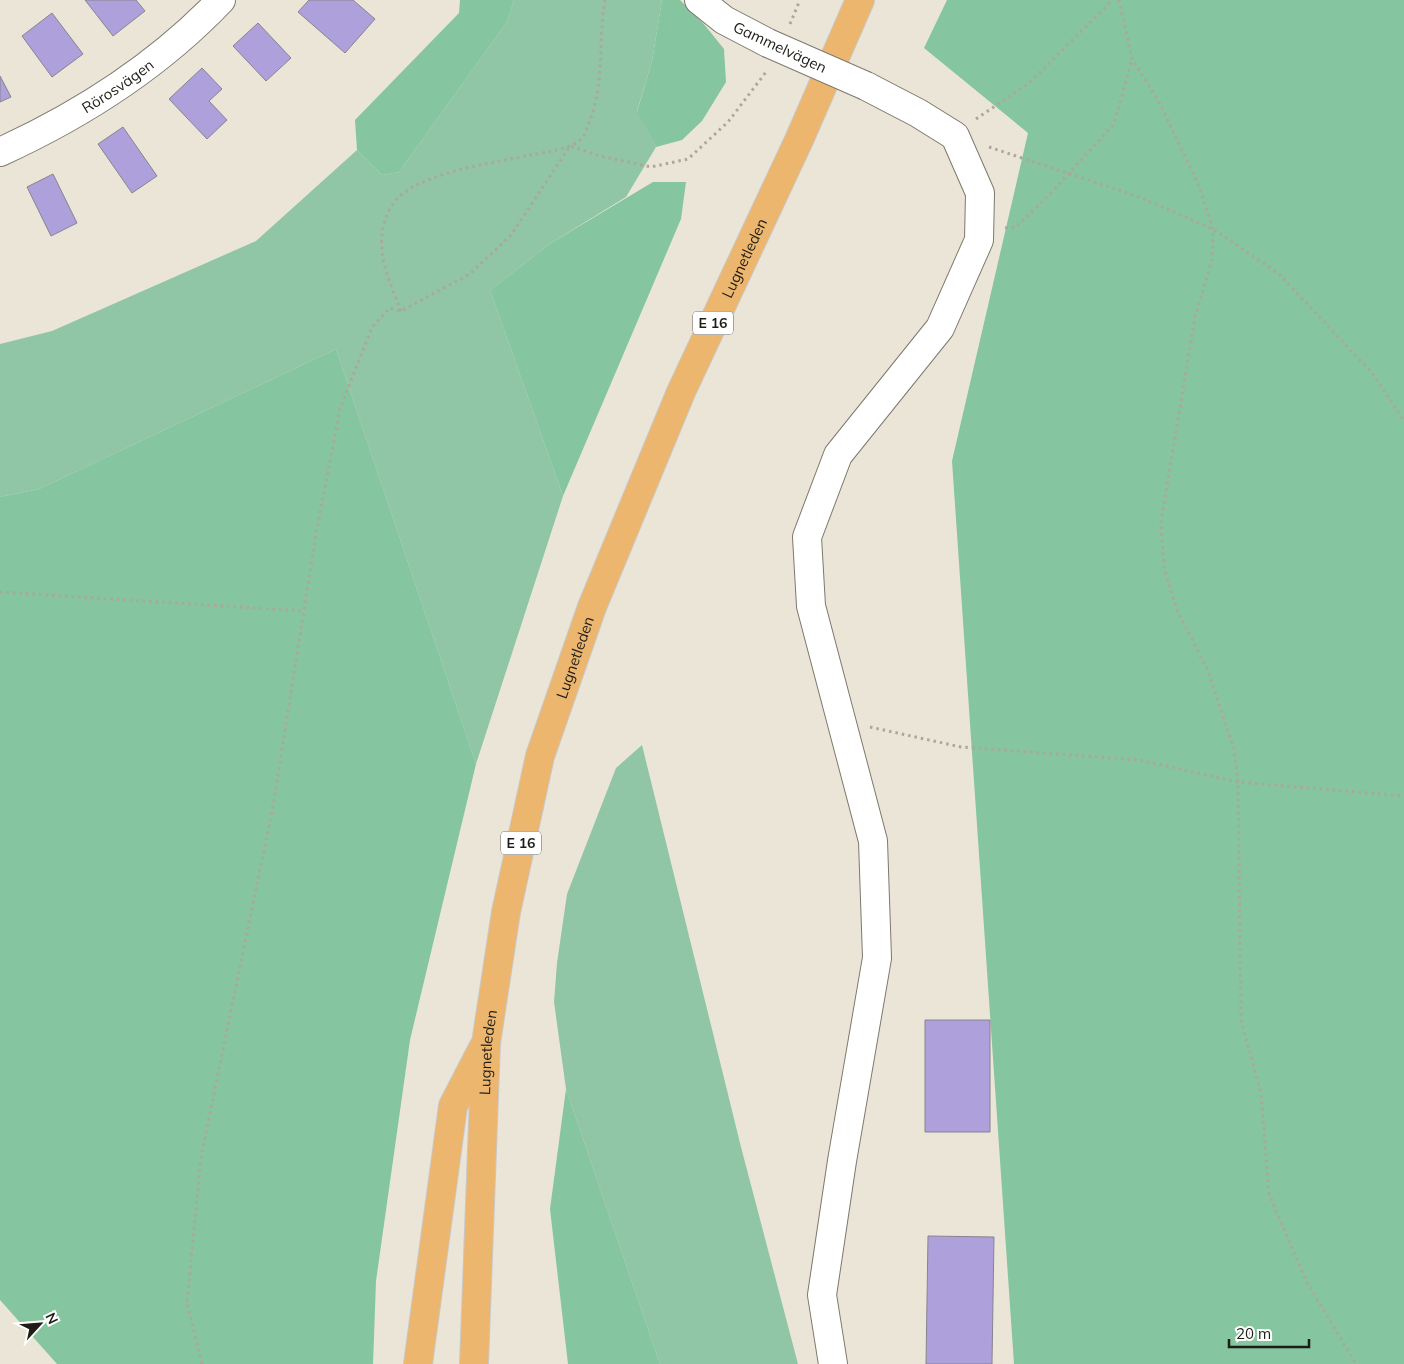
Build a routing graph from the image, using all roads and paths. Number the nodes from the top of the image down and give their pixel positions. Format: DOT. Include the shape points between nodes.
graph roads {
  1 [pos="221,0"];
  2 [pos="605,0"];
  3 [pos="699,0"];
  4 [pos="800,0"];
  5 [pos="860,0"];
  6 [pos="1112,0"];
  7 [pos="1119,0"];
  8 [pos="789,26"];
  9 [pos="768,55"];
  10 [pos="1132,59"];
  11 [pos="955,136"];
  12 [pos="570,146"];
  13 [pos="0,152"];
  14 [pos="1069,174"];
  15 [pos="1213,229"];
  16 [pos="979,230"];
  17 [pos="401,311"];
  18 [pos="1404,421"];
  19 [pos="0,592"];
  20 [pos="304,611"];
  21 [pos="844,727"];
  22 [pos="1238,782"];
  23 [pos="1404,796"];
  24 [pos="486,1042"];
  25 [pos="202,1364"];
  26 [pos="418,1364"];
  27 [pos="474,1364"];
  28 [pos="833,1364"];
  29 [pos="1356,1364"];
  1 -- 13 [label="street, Rörosvägen" via="160,54 97,101"];
  2 -- 12 [label="path" via="601,20 600,85 584,136"];
  3 -- 9 [label="street, Gammelvägen"];
  4 -- 8 [label="path"];
  5 -- 24 [label="highway, Lugnetleden / E 16" via="799,140 681,392 592,607 540,756 506,912"];
  6 -- 11 [label="path" via="1029,83"];
  7 -- 10 [label="path"];
  9 -- 11 [label="street, Gammelvägen, bridge" via="866,86"];
  9 -- 12 [label="path" via="728,122 688,159 651,166 600,156"];
  10 -- 14 [label="path" via="1114,124"];
  10 -- 15 [label="path" via="1159,102 1199,186"];
  11 -- 14 [label="path"];
  11 -- 16 [label="street" via="980,193"];
  12 -- 17 [label="path" via="511,235 470,274"];
  12 -- 17 [label="path" via="455,171 401,195 387,213 382,236 385,268"];
  14 -- 15 [label="path" via="1139,197"];
  14 -- 16 [label="path" via="1016,227"];
  15 -- 18 [label="path" via="1279,274 1373,374"];
  15 -- 22 [label="path" via="1212,260 1195,317 1162,532 1164,569 1177,610 1208,671 1234,749"];
  16 -- 21 [label="street" via="979,240 940,328 838,455 807,537 811,606"];
  17 -- 20 [label="path" via="390,308 372,327 340,409"];
  19 -- 20 [label="path"];
  20 -- 25 [label="path" via="273,806 201,1157 187,1302"];
  21 -- 22 [label="path" via="871,727 961,748 1139,760"];
  21 -- 28 [label="street" via="873,842 877,958 822,1295"];
  22 -- 23 [label="path"];
  22 -- 29 [label="path" via="1241,1020 1261,1093 1269,1194 1306,1281"];
  24 -- 26 [label="highway, E 16" via="453,1106"];
  24 -- 27 [label="highway, Lugnetleden / E 16"];
}
